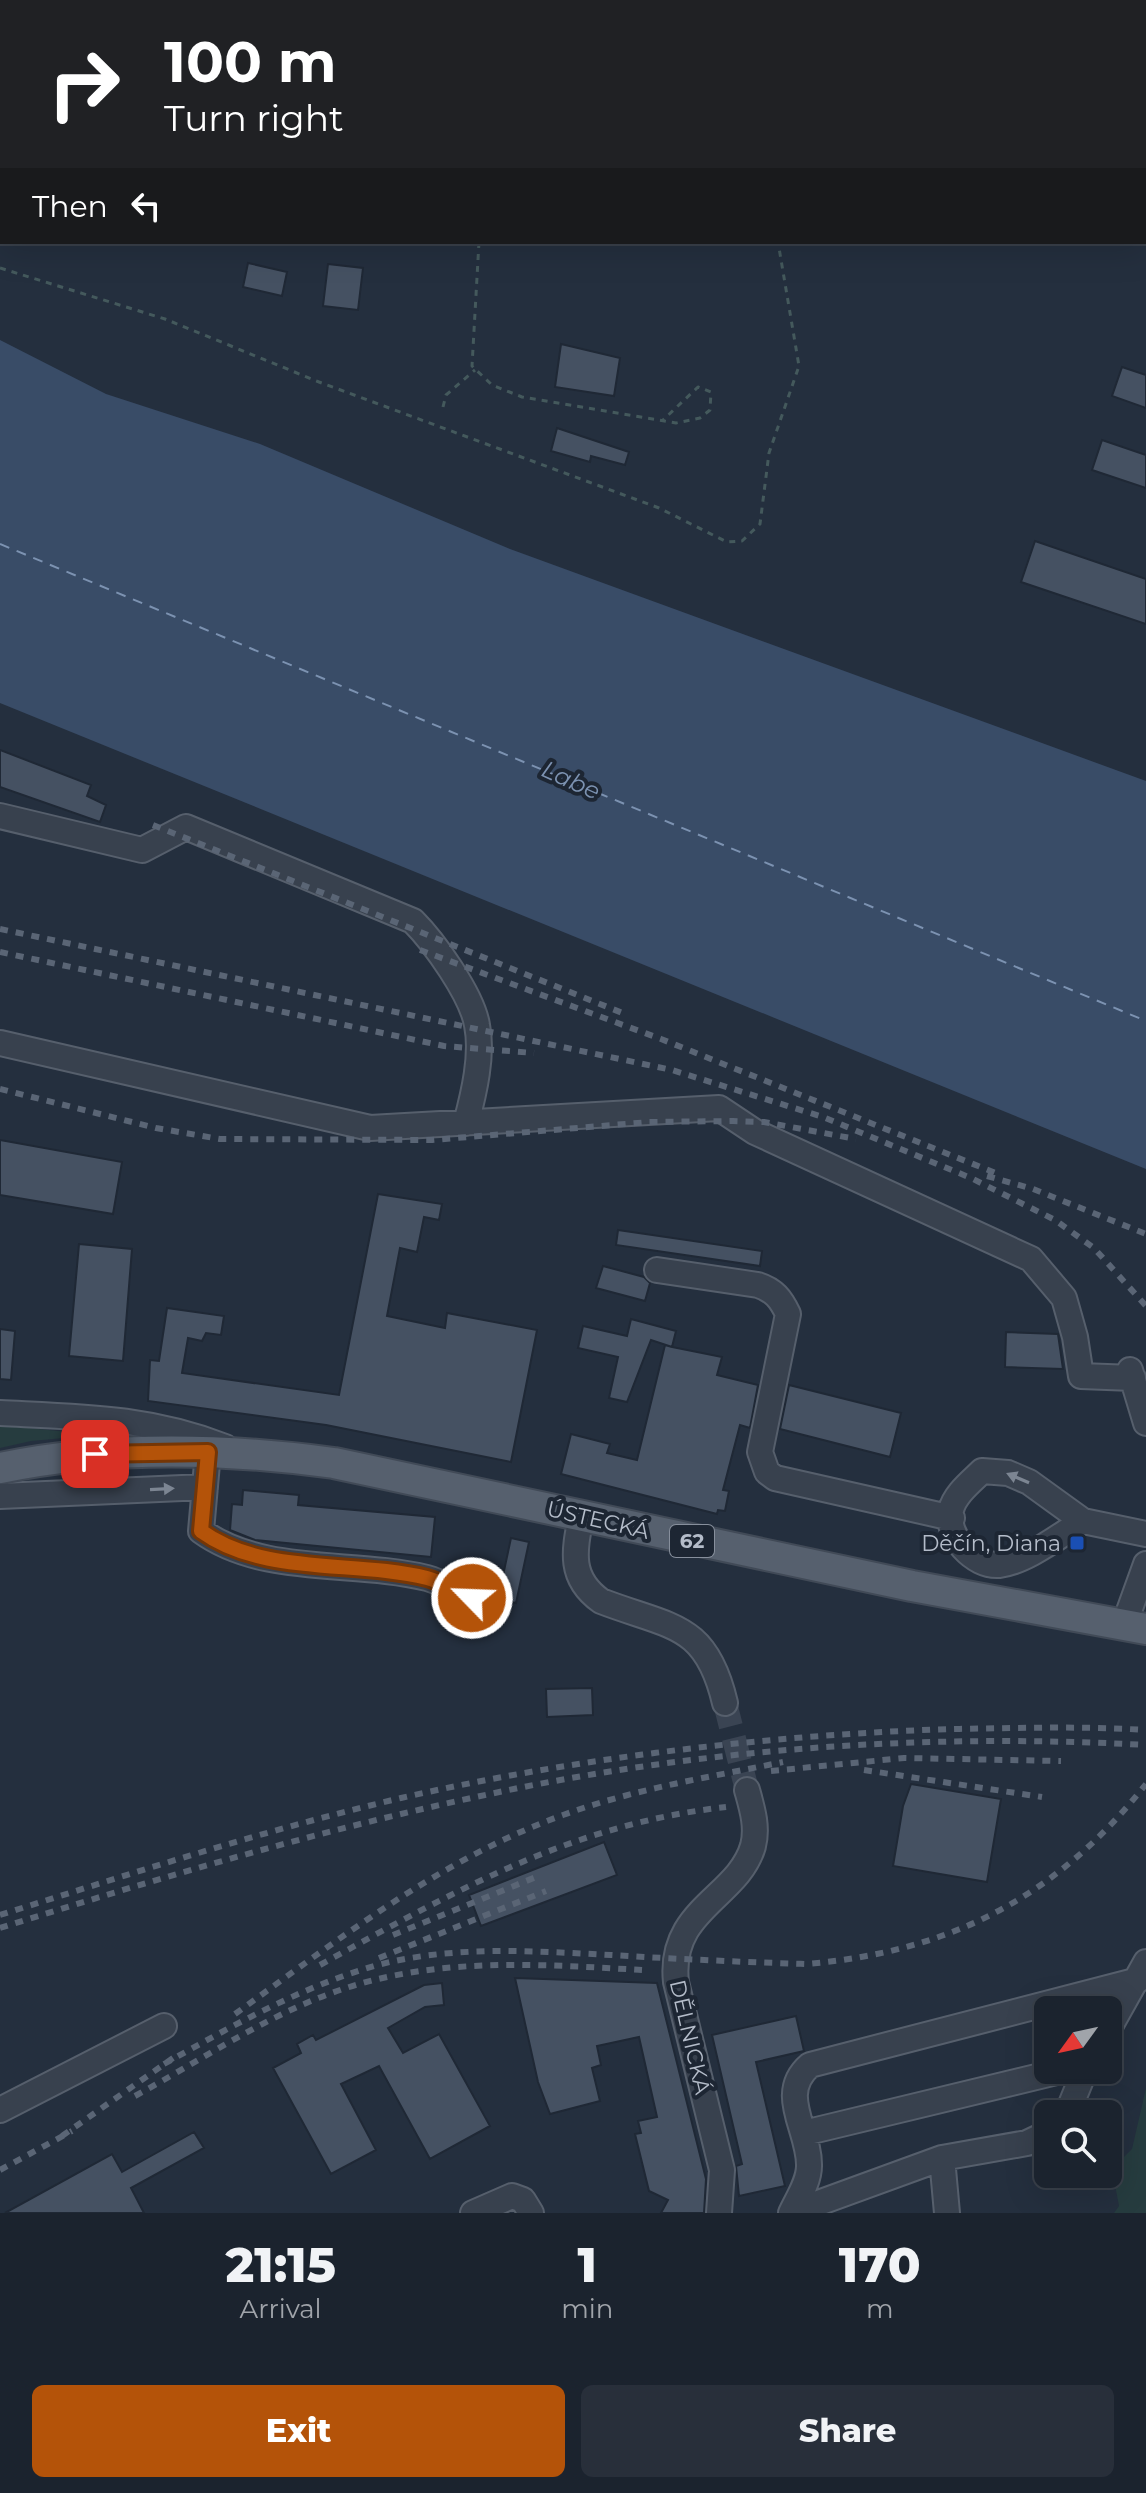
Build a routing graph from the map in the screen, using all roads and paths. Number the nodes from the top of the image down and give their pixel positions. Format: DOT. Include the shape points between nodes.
graph roads {
  1 [pos="479,244"];
  2 [pos="778,244"];
  3 [pos="0,268"];
  4 [pos="475,370"];
  5 [pos="443,407"];
  6 [pos="662,421"];
  7 [pos="0,816"];
  8 [pos="0,1043"];
  9 [pos="466,1123"];
  10 [pos="657,1270"];
  11 [pos="0,1413"];
  12 [pos="1146,1423"];
  13 [pos="208,1452"];
  14 [pos="239,1453"];
  15 [pos="0,1468"];
  16 [pos="205,1487"];
  17 [pos="0,1496"];
  18 [pos="581,1517"];
  19 [pos="952,1518"];
  20 [pos="1083,1521"];
  21 [pos="1146,1534"];
  22 [pos="1146,1564"];
  23 [pos="472,1598"];
  24 [pos="1135,1627"];
  25 [pos="725,1703"];
  26 [pos="747,1790"];
  27 [pos="1142,1971"];
  28 [pos="1122,2006"];
  29 [pos="164,2026"];
  30 [pos="1034,2077"];
  31 [pos="0,2110"];
  32 [pos="804,2133"];
  33 [pos="1034,2140"];
  34 [pos="942,2158"];
  35 [pos="473,2213"];
  36 [pos="531,2213"];
  37 [pos="719,2213"];
  38 [pos="791,2213"];
  39 [pos="947,2213"];
  1 -- 4 [label="path"];
  2 -- 3 [label="path" via="799,366 769,453 760,524 753,534 734,542 659,508 165,319"];
  4 -- 5 [label="path" via="446,395"];
  4 -- 6 [label="path" via="492,385 522,397"];
  6 -- 6 [label="path" via="700,418 710,410 711,392 698,387"];
  7 -- 9 [label="street" via="142,850 186,827 413,921 441,949 478,1024 476,1080"];
  8 -- 9 [label="street" via="370,1128"];
  9 -- 12 [label="street" via="719,1108 755,1132 1031,1259 1064,1298 1081,1376 1131,1374"];
  10 -- 19 [label="street" via="758,1285 781,1300 788,1314 760,1452 767,1472"];
  11 -- 14 [label="street, ÚSTECKÁ" via="150,1423"];
  13 -- 14 [label="main road, ÚSTECKÁ / 62"];
  13 -- 15 [label="main road, ÚSTECKÁ / 62" via="95,1454"];
  13 -- 16 [label="street"];
  14 -- 18 [label="main road, ÚSTECKÁ / 62" via="381,1470"];
  17 -- 16 [label="street, one-way"];
  16 -- 23 [label="street" via="201,1531 224,1547 428,1579"];
  18 -- 24 [label="main road, ÚSTECKÁ / 62"];
  18 -- 25 [label="street" via="574,1554 576,1571 589,1593 692,1636 718,1670"];
  19 -- 20 [label="street" via="956,1537 970,1555 1001,1565"];
  20 -- 19 [label="street, one-way" via="1029,1482 982,1471 961,1491"];
  20 -- 21 [label="street"];
  22 -- 24 [label="street"];
  26 -- 37 [label="street, DĚLNICKÁ" via="753,1845 686,1930 675,1972 722,2170"];
  27 -- 28 [label="street"];
  27 -- 32 [label="street" via="810,2065 795,2082 793,2095"];
  29 -- 31 [label="street"];
  30 -- 32 [label="street"];
  32 -- 38 [label="street" via="809,2169"];
  33 -- 34 [label="street"];
  34 -- 38 [label="street"];
  34 -- 39 [label="street"];
  35 -- 36 [label="street" via="512,2196 523,2200"];
}
